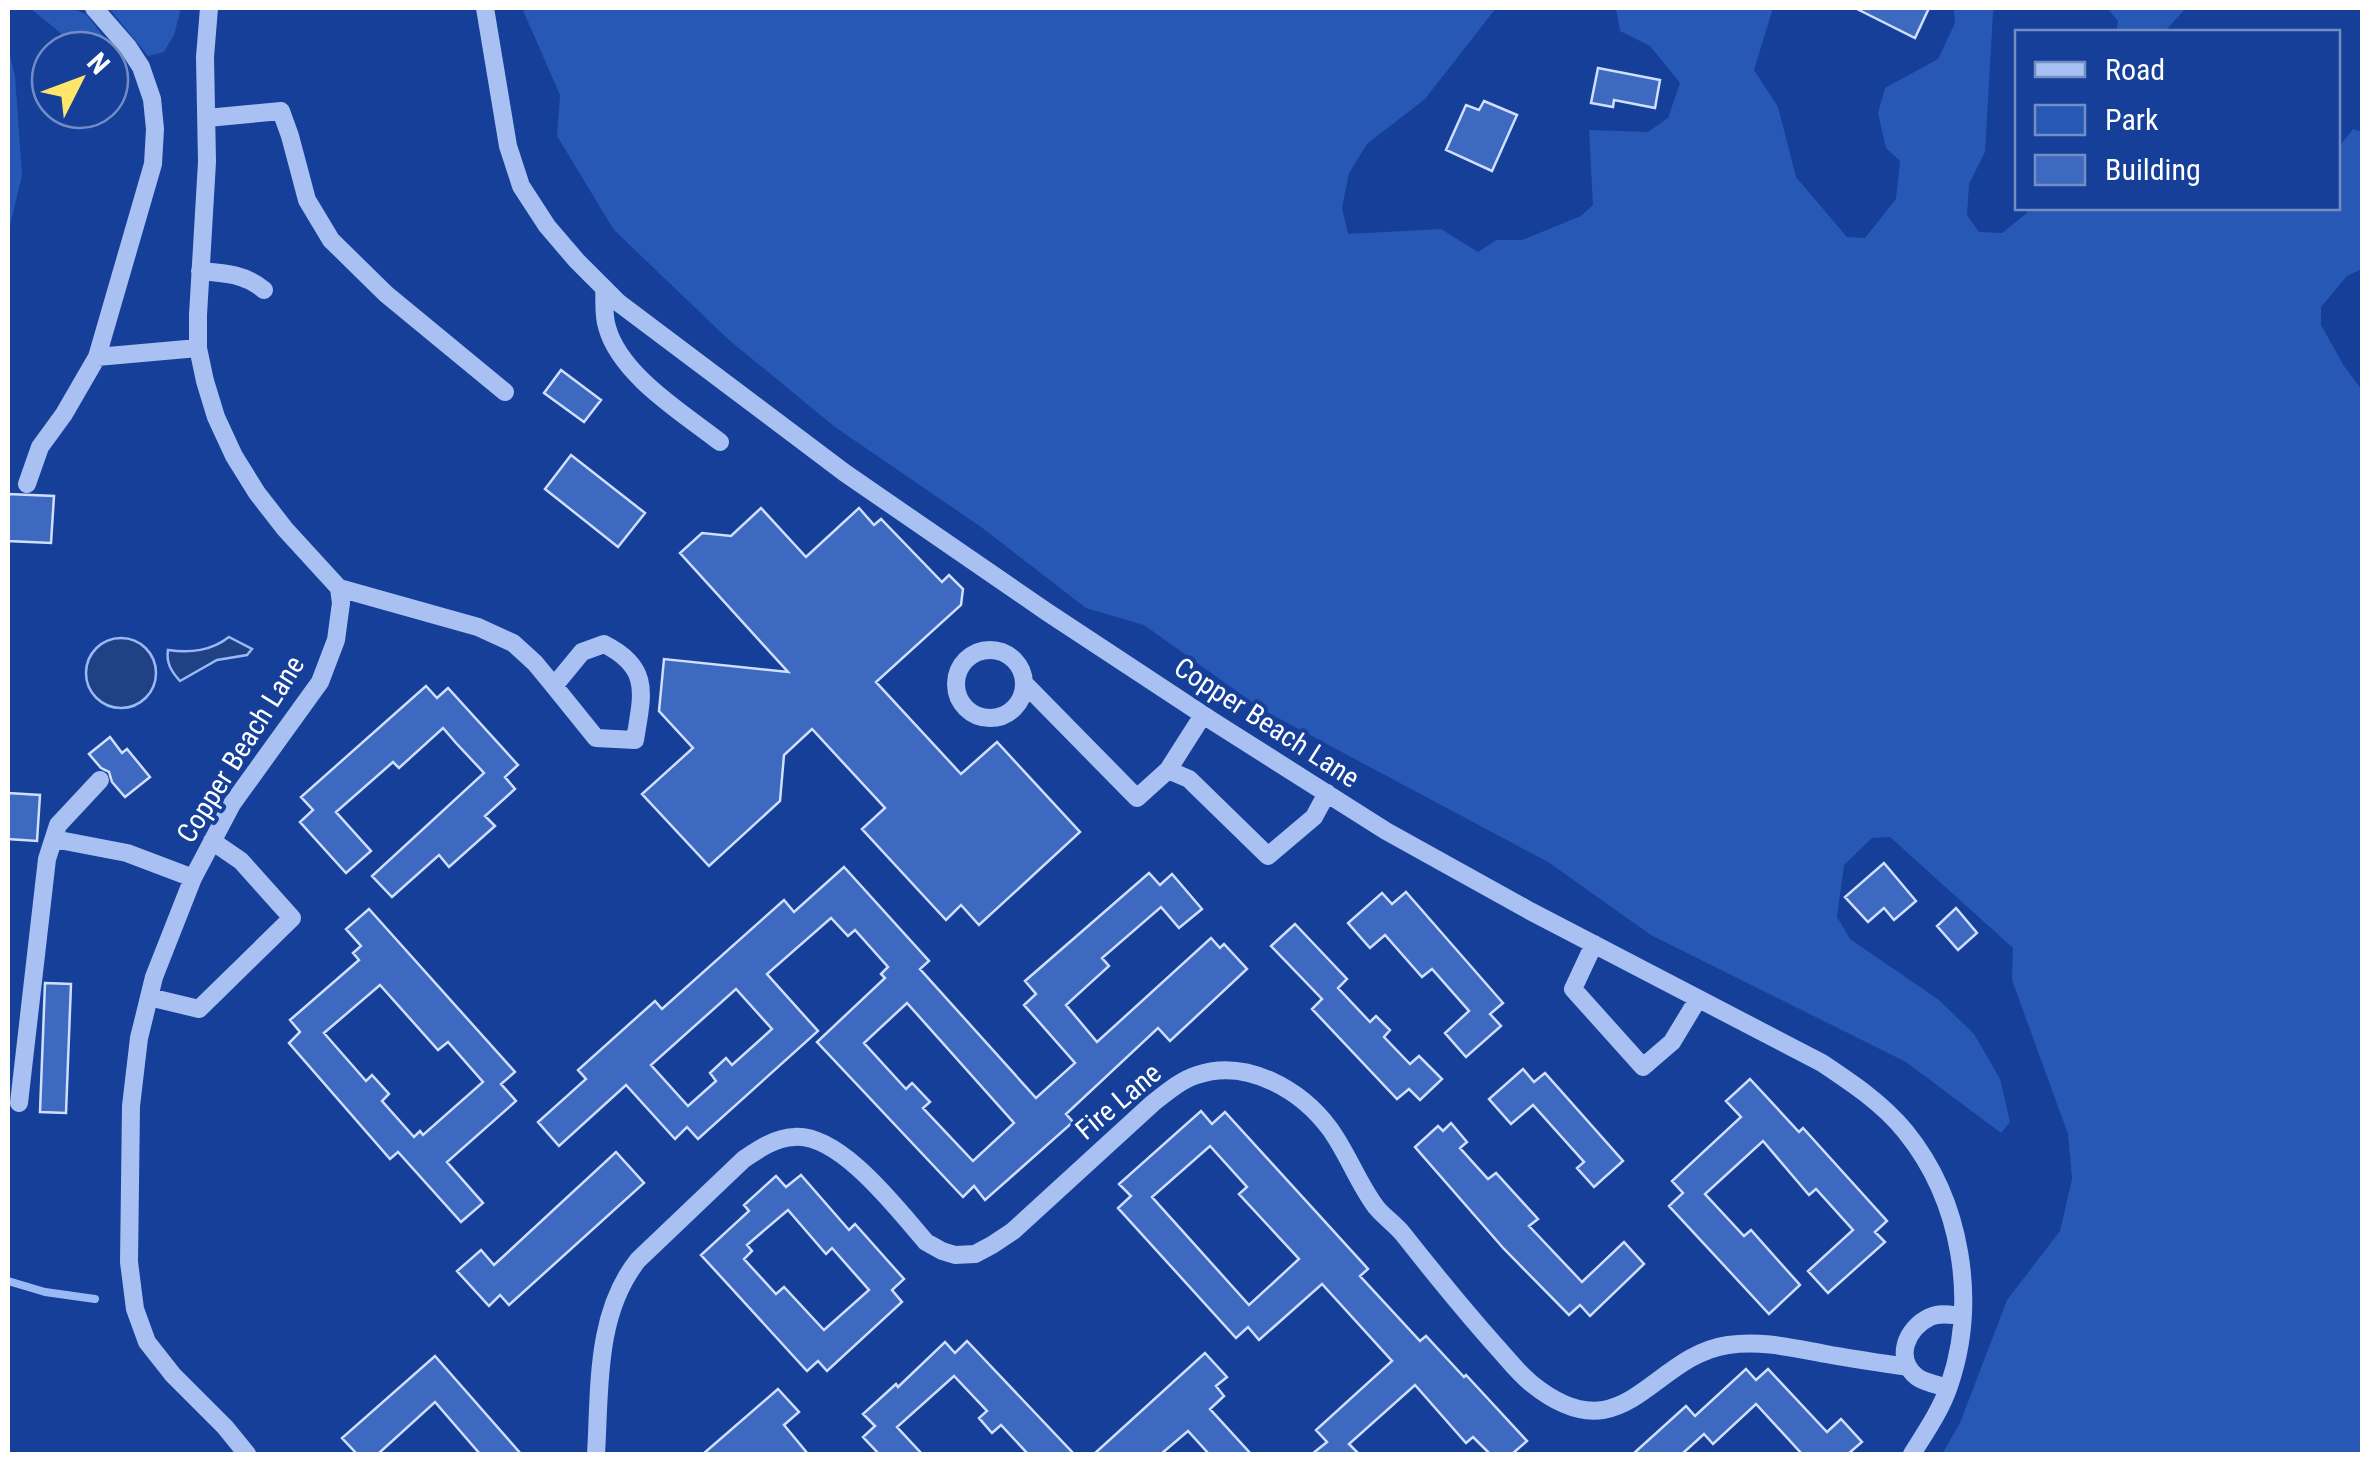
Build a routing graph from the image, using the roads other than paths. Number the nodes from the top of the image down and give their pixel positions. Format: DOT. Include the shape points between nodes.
graph roads {
  1 [pos="94,8"];
  2 [pos="209,8"];
  3 [pos="485,8"];
  4 [pos="207,118"];
  5 [pos="200,271"];
  6 [pos="604,288"];
  7 [pos="264,290"];
  8 [pos="198,348"];
  9 [pos="97,357"];
  10 [pos="505,392"];
  11 [pos="720,442"];
  12 [pos="27,484"];
  13 [pos="339,588"];
  14 [pos="1024,683"];
  15 [pos="554,686"];
  16 [pos="1203,715"];
  17 [pos="1168,770"];
  18 [pos="100,780"];
  19 [pos="1327,793"];
  20 [pos="54,840"];
  21 [pos="212,842"];
  22 [pos="193,878"];
  23 [pos="1594,944"];
  24 [pos="149,998"];
  25 [pos="1698,999"];
  26 [pos="19,1103"];
  27 [pos="1962,1316"];
  28 [pos="1908,1366"];
  29 [pos="1948,1388"];
  30 [pos="246,1454"];
  31 [pos="596,1454"];
  32 [pos="1912,1454"];
  1 -- 9 [label="street" via="141,68 155,129 153,164"];
  2 -- 4 [label="street"];
  3 -- 6 [label="street, Copper Beach Lane" via="508,146 522,186"];
  4 -- 5 [label="street"];
  4 -- 10 [label="street" via="281,111 307,200 332,240"];
  5 -- 7 [label="street" via="233,274"];
  5 -- 8 [label="street"];
  6 -- 11 [label="street" via="606,327 620,354 644,382"];
  6 -- 16 [label="street, Copper Beach Lane" via="844,473"];
  8 -- 9 [label="street"];
  8 -- 13 [label="street" via="234,456 285,530"];
  9 -- 12 [label="street" via="40,447"];
  13 -- 15 [label="street" via="478,626 513,643"];
  13 -- 21 [label="street, Copper Beach Lane" via="336,640 320,682"];
  14 -- 17 [label="street" via="1137,798"];
  15 -- 15 [label="street" via="582,652 604,644 624,653 637,670 642,695 635,740 596,738"];
  16 -- 17 [label="street"];
  16 -- 19 [label="street, Copper Beach Lane"];
  17 -- 19 [label="street" via="1189,779 1268,856 1314,817"];
  18 -- 20 [label="street" via="58,825"];
  19 -- 23 [label="street, Copper Beach Lane"];
  20 -- 22 [label="street" via="128,852"];
  20 -- 26 [label="street"];
  21 -- 22 [label="street, Copper Beach Lane"];
  21 -- 24 [label="street" via="241,861 292,918 198,1008"];
  22 -- 24 [label="street, Copper Beach Lane"];
  23 -- 25 [label="street, Copper Beach Lane"];
  23 -- 25 [label="street" via="1573,989 1643,1067 1672,1042"];
  24 -- 30 [label="street, Copper Beach Lane" via="131,1106 128,1262 134,1309 173,1375"];
  25 -- 27 [label="street, Copper Beach Lane" via="1822,1063 1864,1090 1905,1131 1952,1220 1963,1273"];
  27 -- 28 [label="street" via="1930,1316 1920,1324 1907,1338"];
  27 -- 29 [label="street, Copper Beach Lane"];
  28 -- 29 [label="street" via="1919,1379"];
  28 -- 31 [label="street, Fire Lane" via="1785,1346 1725,1345 1702,1352 1610,1409 1558,1402 1529,1382 1460,1307 1379,1210 1312,1110 1262,1076 1221,1070 1178,1084 1152,1103 1013,1231 975,1254 942,1252 926,1242 854,1164 824,1143 794,1136 763,1146 625,1276 604,1334"];
  29 -- 32 [label="street, Copper Beach Lane"];
}
